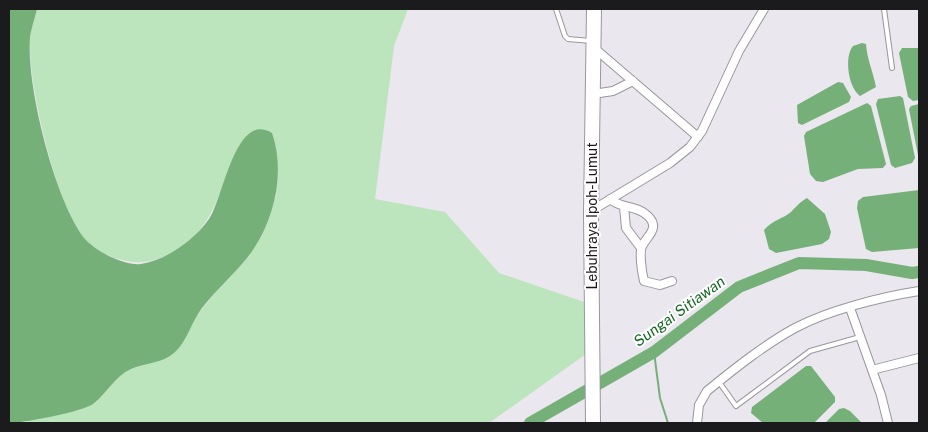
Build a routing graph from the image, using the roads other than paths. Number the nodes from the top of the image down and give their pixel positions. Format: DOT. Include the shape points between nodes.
graph roads {
  1 [pos="556,9"];
  2 [pos="594,9"];
  3 [pos="764,9"];
  4 [pos="884,9"];
  5 [pos="593,44"];
  6 [pos="892,68"];
  7 [pos="633,81"];
  8 [pos="593,94"];
  9 [pos="698,137"];
  10 [pos="610,200"];
  11 [pos="624,207"];
  12 [pos="590,212"];
  13 [pos="642,248"];
  14 [pos="672,281"];
  15 [pos="919,291"];
  16 [pos="848,308"];
  17 [pos="860,337"];
  18 [pos="919,358"];
  19 [pos="872,370"];
  20 [pos="719,382"];
  21 [pos="593,423"];
  22 [pos="696,423"];
  23 [pos="888,423"];
  1 -- 5 [label="lane" via="568,39"];
  2 -- 5 [label="highway, Lebuhraya Ipoh-Lumut"];
  3 -- 9 [label="street" via="739,50"];
  4 -- 6 [label="lane"];
  5 -- 7 [label="street"];
  5 -- 8 [label="highway, Lebuhraya Ipoh-Lumut"];
  7 -- 8 [label="street" via="613,91"];
  7 -- 9 [label="street"];
  8 -- 12 [label="highway, Lebuhraya Ipoh-Lumut"];
  9 -- 10 [label="street" via="670,163"];
  10 -- 11 [label="street"];
  10 -- 12 [label="street"];
  11 -- 13 [label="street" via="626,228"];
  11 -- 13 [label="street" via="643,212 653,221 654,229"];
  12 -- 21 [label="highway, Lebuhraya Ipoh-Lumut"];
  13 -- 14 [label="street" via="644,281 660,285"];
  15 -- 16 [label="street" via="879,298"];
  16 -- 17 [label="street"];
  16 -- 20 [label="street" via="794,329"];
  17 -- 19 [label="street"];
  17 -- 20 [label="lane" via="810,351 736,406"];
  18 -- 19 [label="street"];
  19 -- 23 [label="street"];
  20 -- 22 [label="street" via="699,405"];
}
